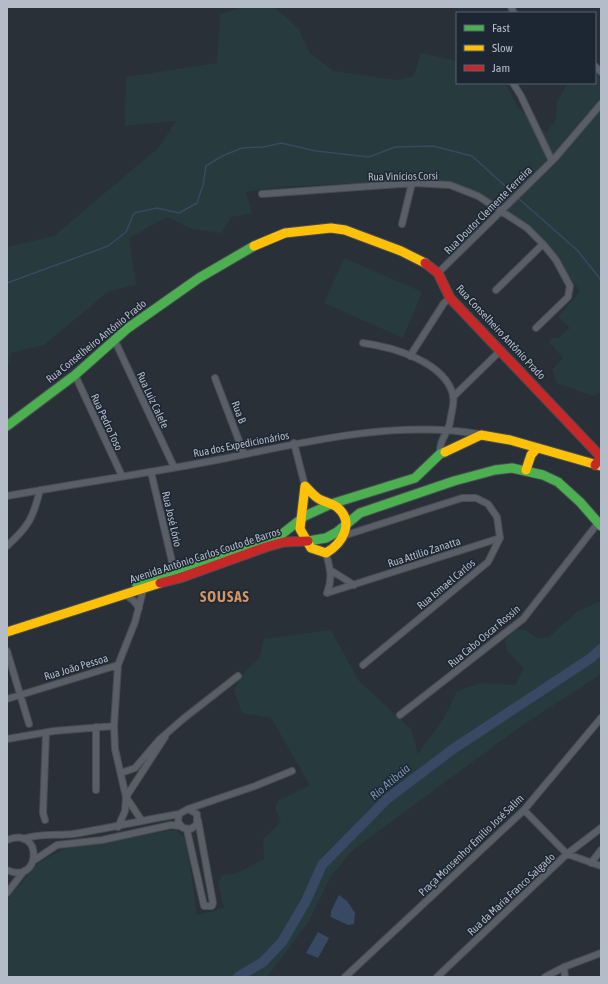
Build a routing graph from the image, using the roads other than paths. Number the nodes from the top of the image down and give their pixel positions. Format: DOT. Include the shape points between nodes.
graph roads {
  1 [pos="514,84"];
  2 [pos="601,104"];
  3 [pos="552,161"];
  4 [pos="412,184"];
  5 [pos="262,194"];
  6 [pos="500,212"];
  7 [pos="402,224"];
  8 [pos="543,244"];
  9 [pos="438,273"];
  10 [pos="496,290"];
  11 [pos="450,298"];
  12 [pos="536,328"];
  13 [pos="115,341"];
  14 [pos="363,343"];
  15 [pos="501,350"];
  16 [pos="410,356"];
  17 [pos="75,375"];
  18 [pos="215,378"];
  19 [pos="453,397"];
  20 [pos="7,426"];
  21 [pos="446,431"];
  22 [pos="481,435"];
  23 [pos="294,443"];
  24 [pos="538,448"];
  25 [pos="244,454"];
  26 [pos="440,454"];
  27 [pos="599,463"];
  28 [pos="174,467"];
  29 [pos="526,470"];
  30 [pos="151,472"];
  31 [pos="122,476"];
  32 [pos="305,486"];
  33 [pos="40,490"];
  34 [pos="7,496"];
  35 [pos="331,504"];
  36 [pos="299,522"];
  37 [pos="600,523"];
  38 [pos="346,524"];
  39 [pos="346,535"];
  40 [pos="500,538"];
  41 [pos="305,540"];
  42 [pos="7,546"];
  43 [pos="326,553"];
  44 [pos="174,570"];
  45 [pos="332,571"];
  46 [pos="354,585"];
  47 [pos="144,587"];
  48 [pos="125,594"];
  49 [pos="139,608"];
  50 [pos="7,626"];
  51 [pos="7,632"];
  52 [pos="7,651"];
  53 [pos="118,665"];
  54 [pos="362,665"];
  55 [pos="238,676"];
  56 [pos="20,694"];
  57 [pos="7,699"];
  58 [pos="400,715"];
  59 [pos="601,718"];
  60 [pos="29,724"];
  61 [pos="114,726"];
  62 [pos="96,727"];
  63 [pos="46,733"];
  64 [pos="166,735"];
  65 [pos="7,739"];
  66 [pos="292,772"];
  67 [pos="121,773"];
  68 [pos="96,790"];
  69 [pos="126,797"];
  70 [pos="217,800"];
  71 [pos="188,809"];
  72 [pos="524,810"];
  73 [pos="179,814"];
  74 [pos="45,820"];
  75 [pos="198,820"];
  76 [pos="142,821"];
  77 [pos="180,826"];
  78 [pos="118,827"];
  79 [pos="601,828"];
  80 [pos="187,830"];
  81 [pos="24,839"];
  82 [pos="7,840"];
  83 [pos="601,850"];
  84 [pos="567,854"];
  85 [pos="33,861"];
  86 [pos="591,863"];
  87 [pos="601,866"];
  88 [pos="7,870"];
  89 [pos="24,871"];
  90 [pos="7,893"];
  91 [pos="601,953"];
  92 [pos="564,967"];
  93 [pos="345,977"];
  94 [pos="437,977"];
  95 [pos="545,977"];
  96 [pos="565,977"];
  1 -- 3 [label="street"];
  2 -- 3 [label="street, Rua Doutor Clemente Ferreira"];
  3 -- 6 [label="street, Rua Doutor Clemente Ferreira"];
  4 -- 5 [label="street, Rua Vinícios Corsi"];
  4 -- 6 [label="street, Rua Vinícios Corsi" via="450,185 478,196"];
  4 -- 7 [label="street"];
  6 -- 8 [label="street, Rua Vinícios Corsi" via="528,228"];
  6 -- 9 [label="street, Rua Doutor Clemente Ferreira"];
  8 -- 10 [label="street"];
  8 -- 12 [label="street, Rua Vinícios Corsi" via="556,260 570,286 570,293"];
  9 -- 11 [label="main road, Rua Conselheiro Antônio Prado"];
  9 -- 13 [label="main road, Rua Conselheiro Antônio Prado" via="420,259 345,230 331,228 285,233 258,243 199,278 128,328"];
  11 -- 15 [label="main road, Rua Conselheiro Antônio Prado"];
  11 -- 16 [label="street" via="444,303"];
  13 -- 17 [label="main road, Rua Conselheiro Antônio Prado"];
  13 -- 28 [label="street, Rua Luiz Calefe"];
  14 -- 16 [label="street"];
  15 -- 19 [label="street"];
  15 -- 27 [label="main road, Rua Conselheiro Antônio Prado"];
  16 -- 19 [label="street" via="446,378"];
  17 -- 20 [label="main road, Rua Conselheiro Antônio Prado"];
  17 -- 31 [label="street, Rua Pedro Toso"];
  18 -- 25 [label="street, Rua B"];
  19 -- 21 [label="street" via="450,425"];
  21 -- 22 [label="street, Rua dos Expedicionários"];
  21 -- 23 [label="street, Rua dos Expedicionários" via="368,432"];
  21 -- 26 [label="street" via="441,442"];
  22 -- 24 [label="main road"];
  22 -- 26 [label="main road, Avenida Antônio Carlos Couto de Barros"];
  23 -- 25 [label="street, Rua dos Expedicionários"];
  23 -- 32 [label="street"];
  24 -- 27 [label="main road"];
  24 -- 29 [label="main road" via="531,455"];
  25 -- 28 [label="street, Rua dos Expedicionários"];
  26 -- 35 [label="main road, Avenida Antônio Carlos Couto de Barros" via="415,478"];
  28 -- 30 [label="street, Rua dos Expedicionários"];
  29 -- 37 [label="main road, Avenida Antônio Carlos Couto de Barros" via="558,482"];
  29 -- 38 [label="main road, Avenida Antônio Carlos Couto de Barros" via="495,470 454,482 360,513"];
  30 -- 31 [label="street, Rua dos Expedicionários"];
  30 -- 44 [label="street, Rua José Lório"];
  31 -- 33 [label="street, Rua dos Expedicionários"];
  32 -- 35 [label="main road" via="317,498"];
  32 -- 36 [label="main road"];
  33 -- 34 [label="street, Rua dos Expedicionários"];
  33 -- 42 [label="street" via="34,515"];
  35 -- 36 [label="main road, Avenida Antônio Carlos Couto de Barros" via="311,512"];
  35 -- 38 [label="main road" via="339,508"];
  36 -- 41 [label="main road"];
  36 -- 44 [label="main road, Avenida Antônio Carlos Couto de Barros" via="282,534"];
  37 -- 58 [label="street, Rua Cabo Oscar Rossin" via="523,619"];
  38 -- 39 [label="main road"];
  38 -- 41 [label="main road, Avenida Antônio Carlos Couto de Barros" via="326,538"];
  39 -- 40 [label="street" via="462,498 476,498 488,504 497,517"];
  39 -- 43 [label="main road" via="339,545"];
  40 -- 46 [label="street, Rua Attilio Zanatta"];
  40 -- 54 [label="street, Rua Ismael Carlos" via="488,562"];
  41 -- 43 [label="main road" via="311,548"];
  41 -- 47 [label="main road, Avenida Antônio Carlos Couto de Barros" via="266,547 180,578"];
  43 -- 45 [label="street"];
  44 -- 50 [label="main road, Avenida Antônio Carlos Couto de Barros"];
  45 -- 46 [label="street"];
  45 -- 46 [label="street, Rua Attilio Zanatta" via="327,593"];
  47 -- 48 [label="main road, Avenida Antônio Carlos Couto de Barros"];
  47 -- 49 [label="street, Rua João Pessoa"];
  48 -- 49 [label="street"];
  48 -- 51 [label="main road, Avenida Antônio Carlos Couto de Barros"];
  49 -- 53 [label="street, Rua João Pessoa"];
  52 -- 56 [label="street"];
  53 -- 56 [label="street, Rua João Pessoa"];
  53 -- 61 [label="street"];
  55 -- 64 [label="street"];
  56 -- 57 [label="street, Rua João Pessoa"];
  56 -- 60 [label="street"];
  59 -- 72 [label="street, Praça Monsenhor Emílio José Salim"];
  61 -- 62 [label="street"];
  61 -- 67 [label="street" via="115,749"];
  62 -- 63 [label="street"];
  62 -- 68 [label="street"];
  63 -- 65 [label="street"];
  63 -- 74 [label="street" via="43,813"];
  64 -- 67 [label="street" via="135,768"];
  64 -- 69 [label="street"];
  66 -- 70 [label="street"];
  67 -- 69 [label="street"];
  69 -- 76 [label="street"];
  69 -- 78 [label="street" via="125,811"];
  70 -- 71 [label="street"];
  70 -- 75 [label="street" via="203,808"];
  71 -- 73 [label="street"];
  71 -- 75 [label="street" via="197,814"];
  72 -- 84 [label="street"];
  72 -- 93 [label="street, Praça Monsenhor Emílio José Salim"];
  73 -- 76 [label="street"];
  73 -- 77 [label="street"];
  75 -- 80 [label="street" via="195,827"];
  75 -- 80 [label="street" via="212,906 204,906"];
  76 -- 78 [label="street"];
  77 -- 80 [label="street"];
  77 -- 85 [label="street" via="171,825 102,840 57,845"];
  78 -- 81 [label="street"];
  79 -- 84 [label="street, Rua da Maria Franco Salgado"];
  81 -- 82 [label="street"];
  81 -- 85 [label="street" via="33,848"];
  83 -- 86 [label="street"];
  84 -- 86 [label="street"];
  84 -- 94 [label="street, Rua da Maria Franco Salgado"];
  85 -- 89 [label="street"];
  86 -- 87 [label="street"];
  88 -- 89 [label="street" via="18,873"];
  89 -- 90 [label="street"];
  91 -- 92 [label="street"];
  92 -- 95 [label="street"];
  92 -- 96 [label="street"];
}
